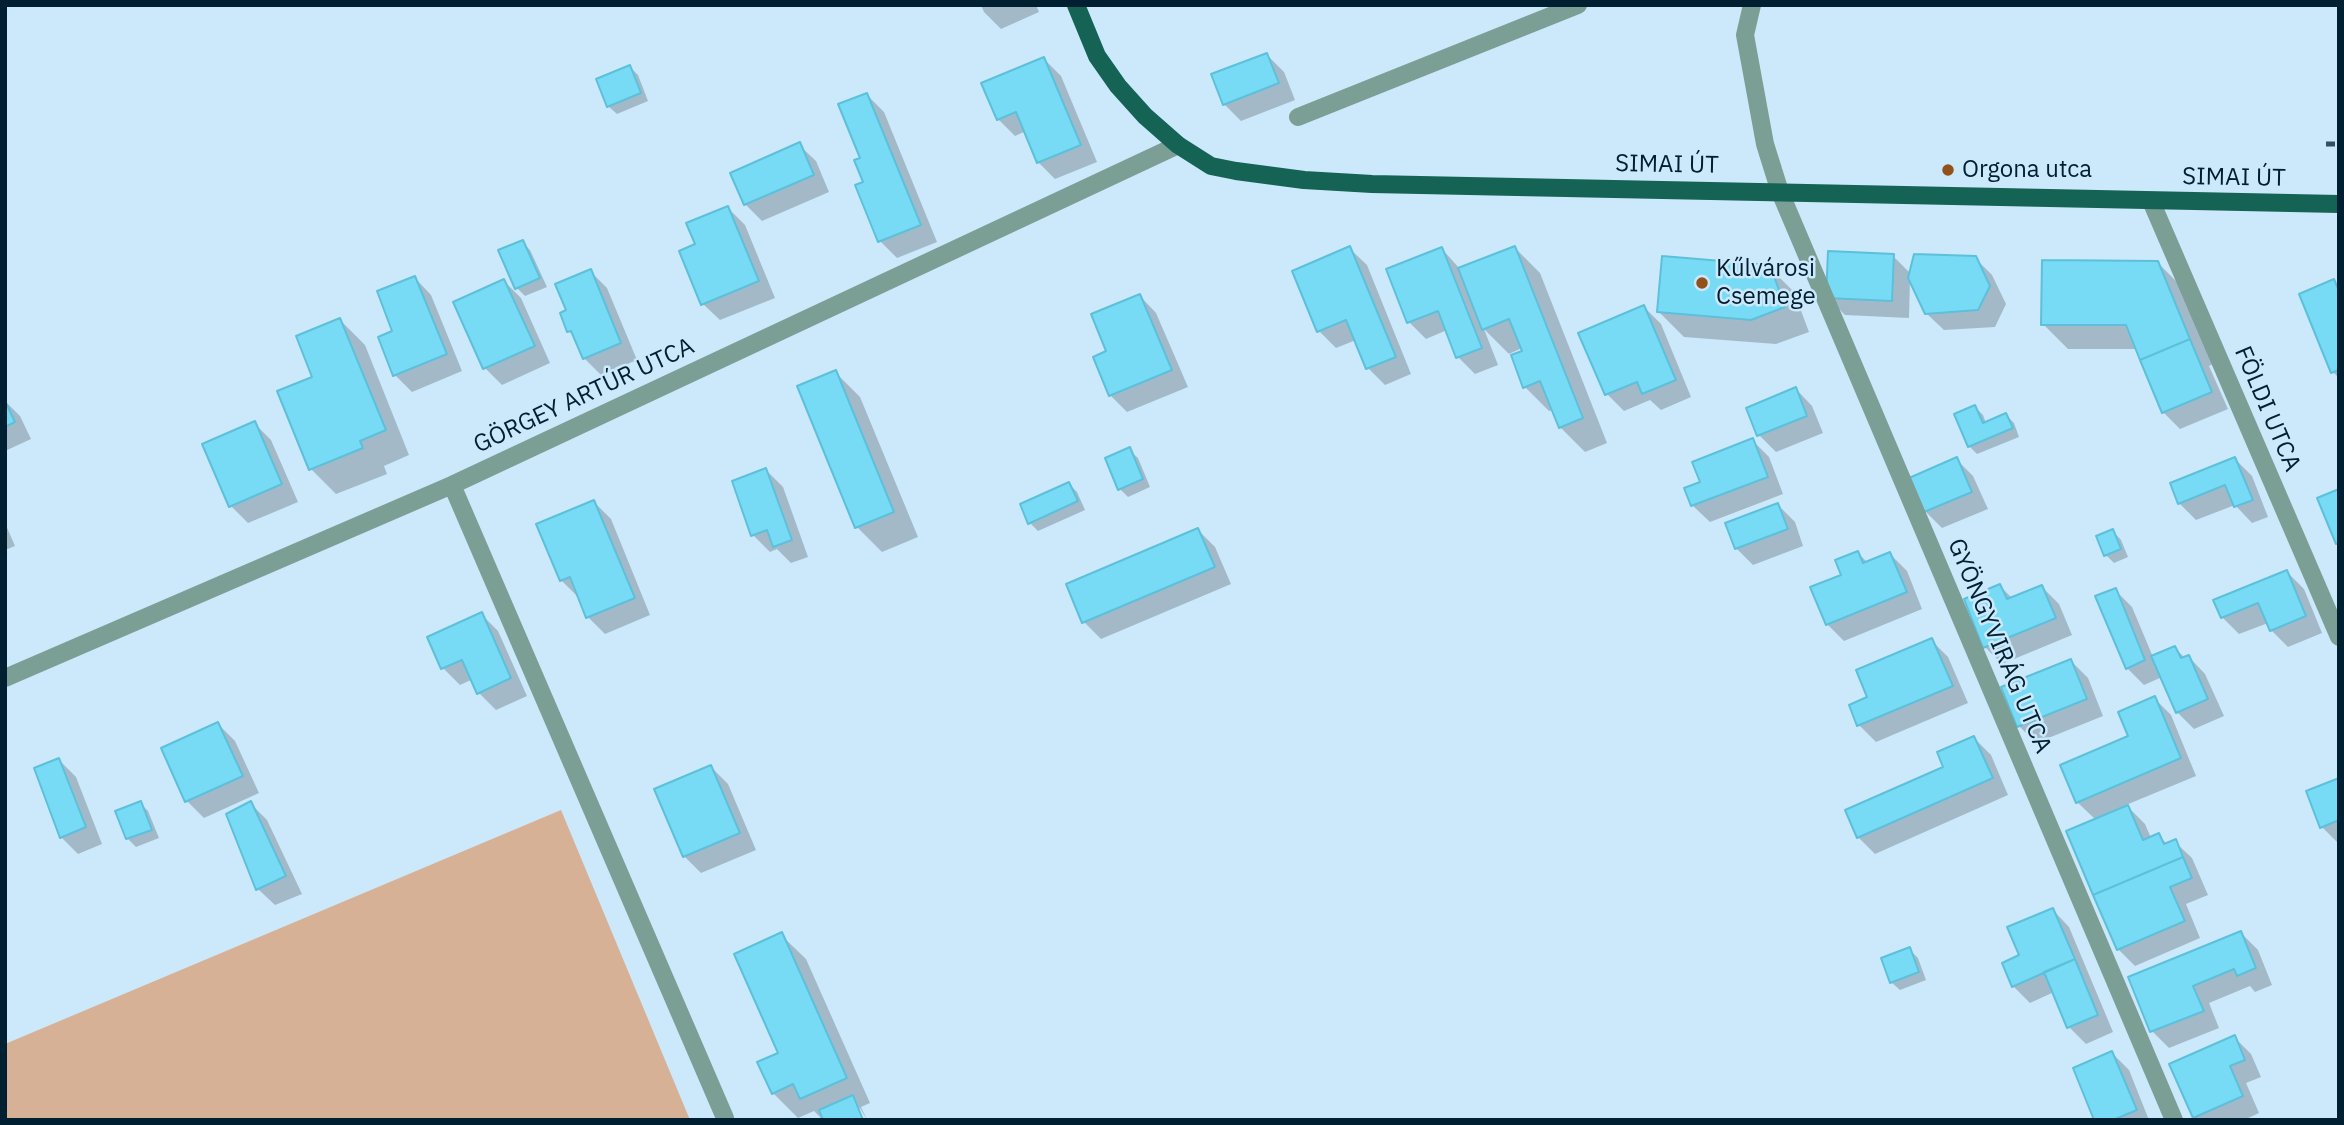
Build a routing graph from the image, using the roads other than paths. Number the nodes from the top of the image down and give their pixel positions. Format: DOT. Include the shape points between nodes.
graph roads {
  1 [pos="1076,5"];
  2 [pos="1578,5"];
  3 [pos="1752,5"];
  4 [pos="1298,117"];
  5 [pos="1178,145"];
  6 [pos="1780,192"];
  7 [pos="2151,201"];
  8 [pos="2339,204"];
  9 [pos="452,485"];
  10 [pos="2339,637"];
  11 [pos="5,678"];
  12 [pos="725,1118"];
  13 [pos="2174,1120"];
  1 -- 5 [label="main road, SIMAI ÚT" via="1097,56 1118,86 1144,117"];
  2 -- 4 [label="street"];
  3 -- 6 [label="street" via="1745,35 1765,144"];
  5 -- 6 [label="main road, SIMAI ÚT" via="1211,166 1304,180"];
  5 -- 9 [label="street, GÖRGEY ARTÚR UTCA"];
  6 -- 7 [label="main road, SIMAI ÚT"];
  6 -- 13 [label="street, GYÖNGYVIRÁG UTCA"];
  7 -- 8 [label="main road, SIMAI ÚT"];
  7 -- 10 [label="street, FÖLDI UTCA"];
  9 -- 11 [label="street, GÖRGEY ARTÚR UTCA"];
  9 -- 12 [label="street"];
}
